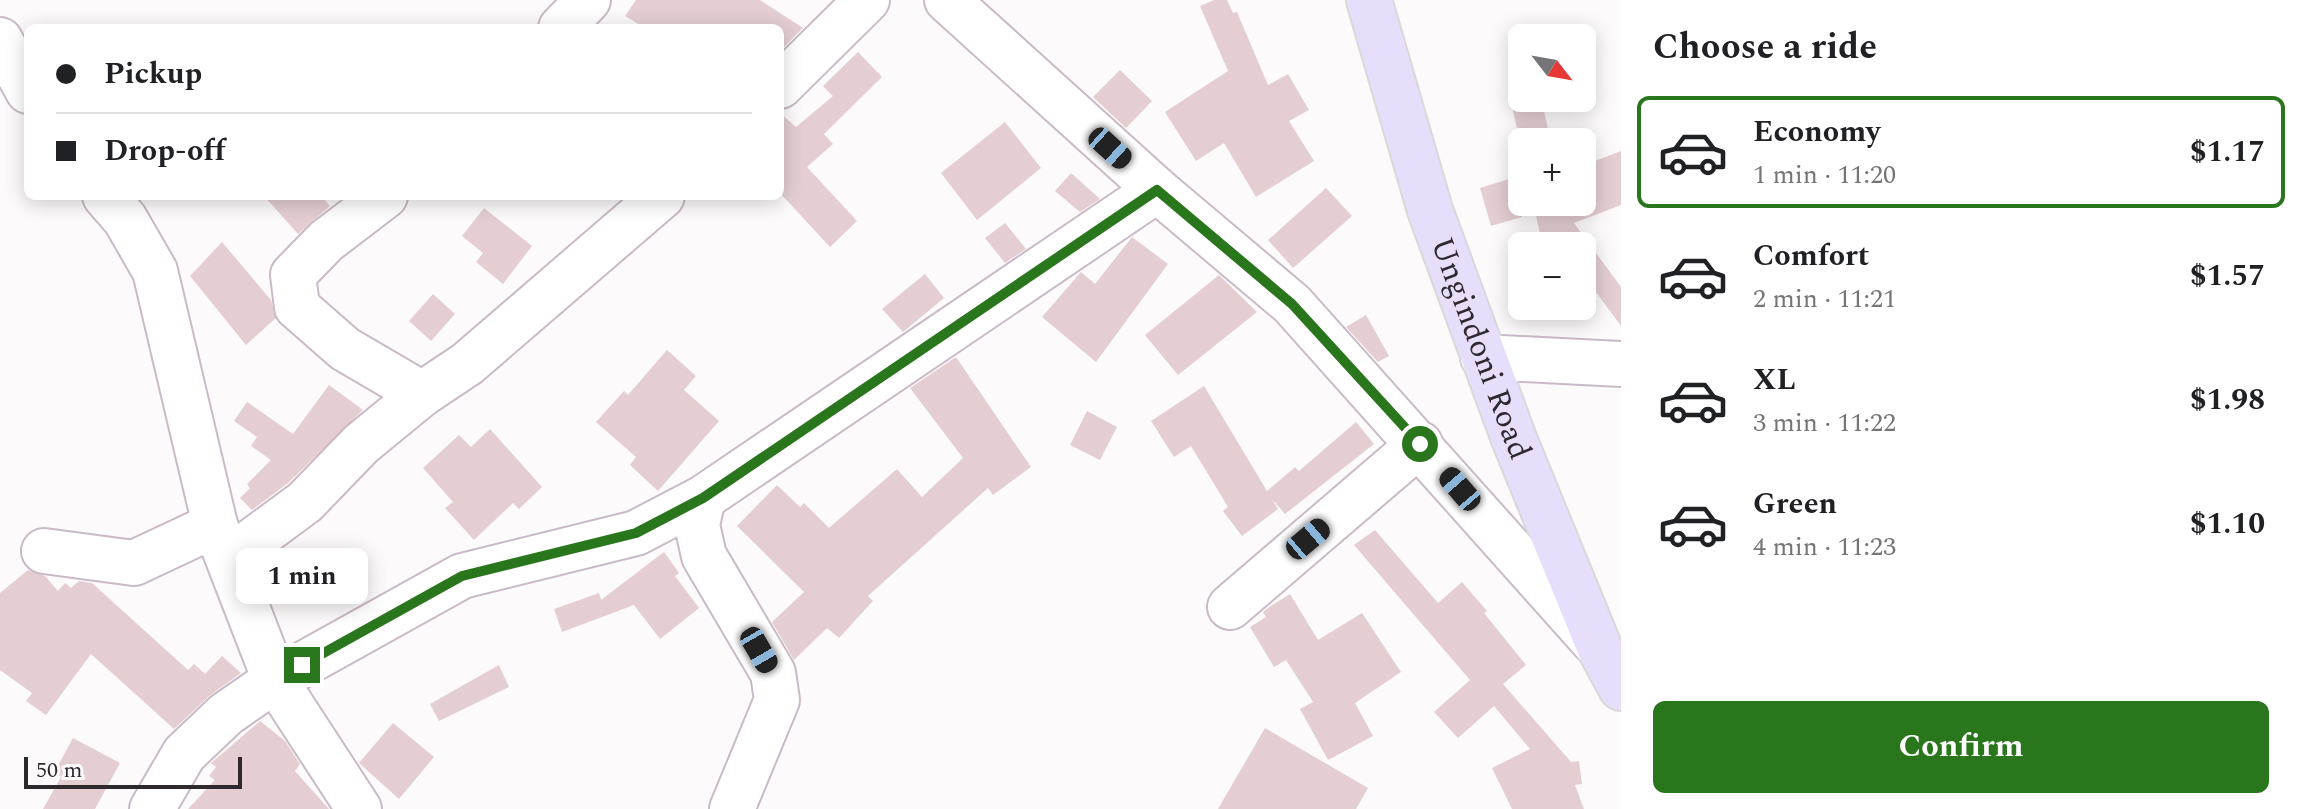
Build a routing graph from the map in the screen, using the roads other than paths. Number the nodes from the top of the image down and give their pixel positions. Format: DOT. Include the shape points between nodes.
graph roads {
  1 [pos="588,0"];
  2 [pos="867,0"];
  3 [pos="947,0"];
  4 [pos="1373,1"];
  5 [pos="565,24"];
  6 [pos="0,40"];
  7 [pos="784,82"];
  8 [pos="24,84"];
  9 [pos="1157,190"];
  10 [pos="108,200"];
  11 [pos="380,200"];
  12 [pos="657,200"];
  13 [pos="1483,357"];
  14 [pos="1621,364"];
  15 [pos="422,394"];
  16 [pos="1420,444"];
  17 [pos="703,498"];
  18 [pos="222,542"];
  19 [pos="44,551"];
  20 [pos="1230,607"];
  21 [pos="1600,649"];
  22 [pos="275,680"];
  23 [pos="1621,688"];
  24 [pos="152,809"];
  25 [pos="359,809"];
  26 [pos="732,809"];
  1 -- 5 [label="street"];
  2 -- 7 [label="street"];
  3 -- 9 [label="street"];
  4 -- 13 [label="main road, Ungindoni Road" via="1430,210"];
  6 -- 8 [label="street"];
  9 -- 16 [label="street" via="1292,304"];
  9 -- 17 [label="street"];
  10 -- 18 [label="street" via="155,271"];
  11 -- 15 [label="street" via="326,241 293,275 297,307 345,349"];
  12 -- 15 [label="street" via="467,364"];
  13 -- 14 [label="street"];
  13 -- 21 [label="main road, Ungindoni Road"];
  15 -- 18 [label="street" via="361,444 305,502"];
  16 -- 20 [label="street"];
  16 -- 21 [label="street"];
  17 -- 22 [label="street" via="636,533 462,576"];
  17 -- 26 [label="street" via="697,525 704,556 773,673 777,700"];
  18 -- 19 [label="street" via="134,563"];
  18 -- 22 [label="street"];
  21 -- 23 [label="main road, Ungindoni Road"];
  22 -- 24 [label="street" via="226,714 184,754"];
  22 -- 25 [label="street"];
}
